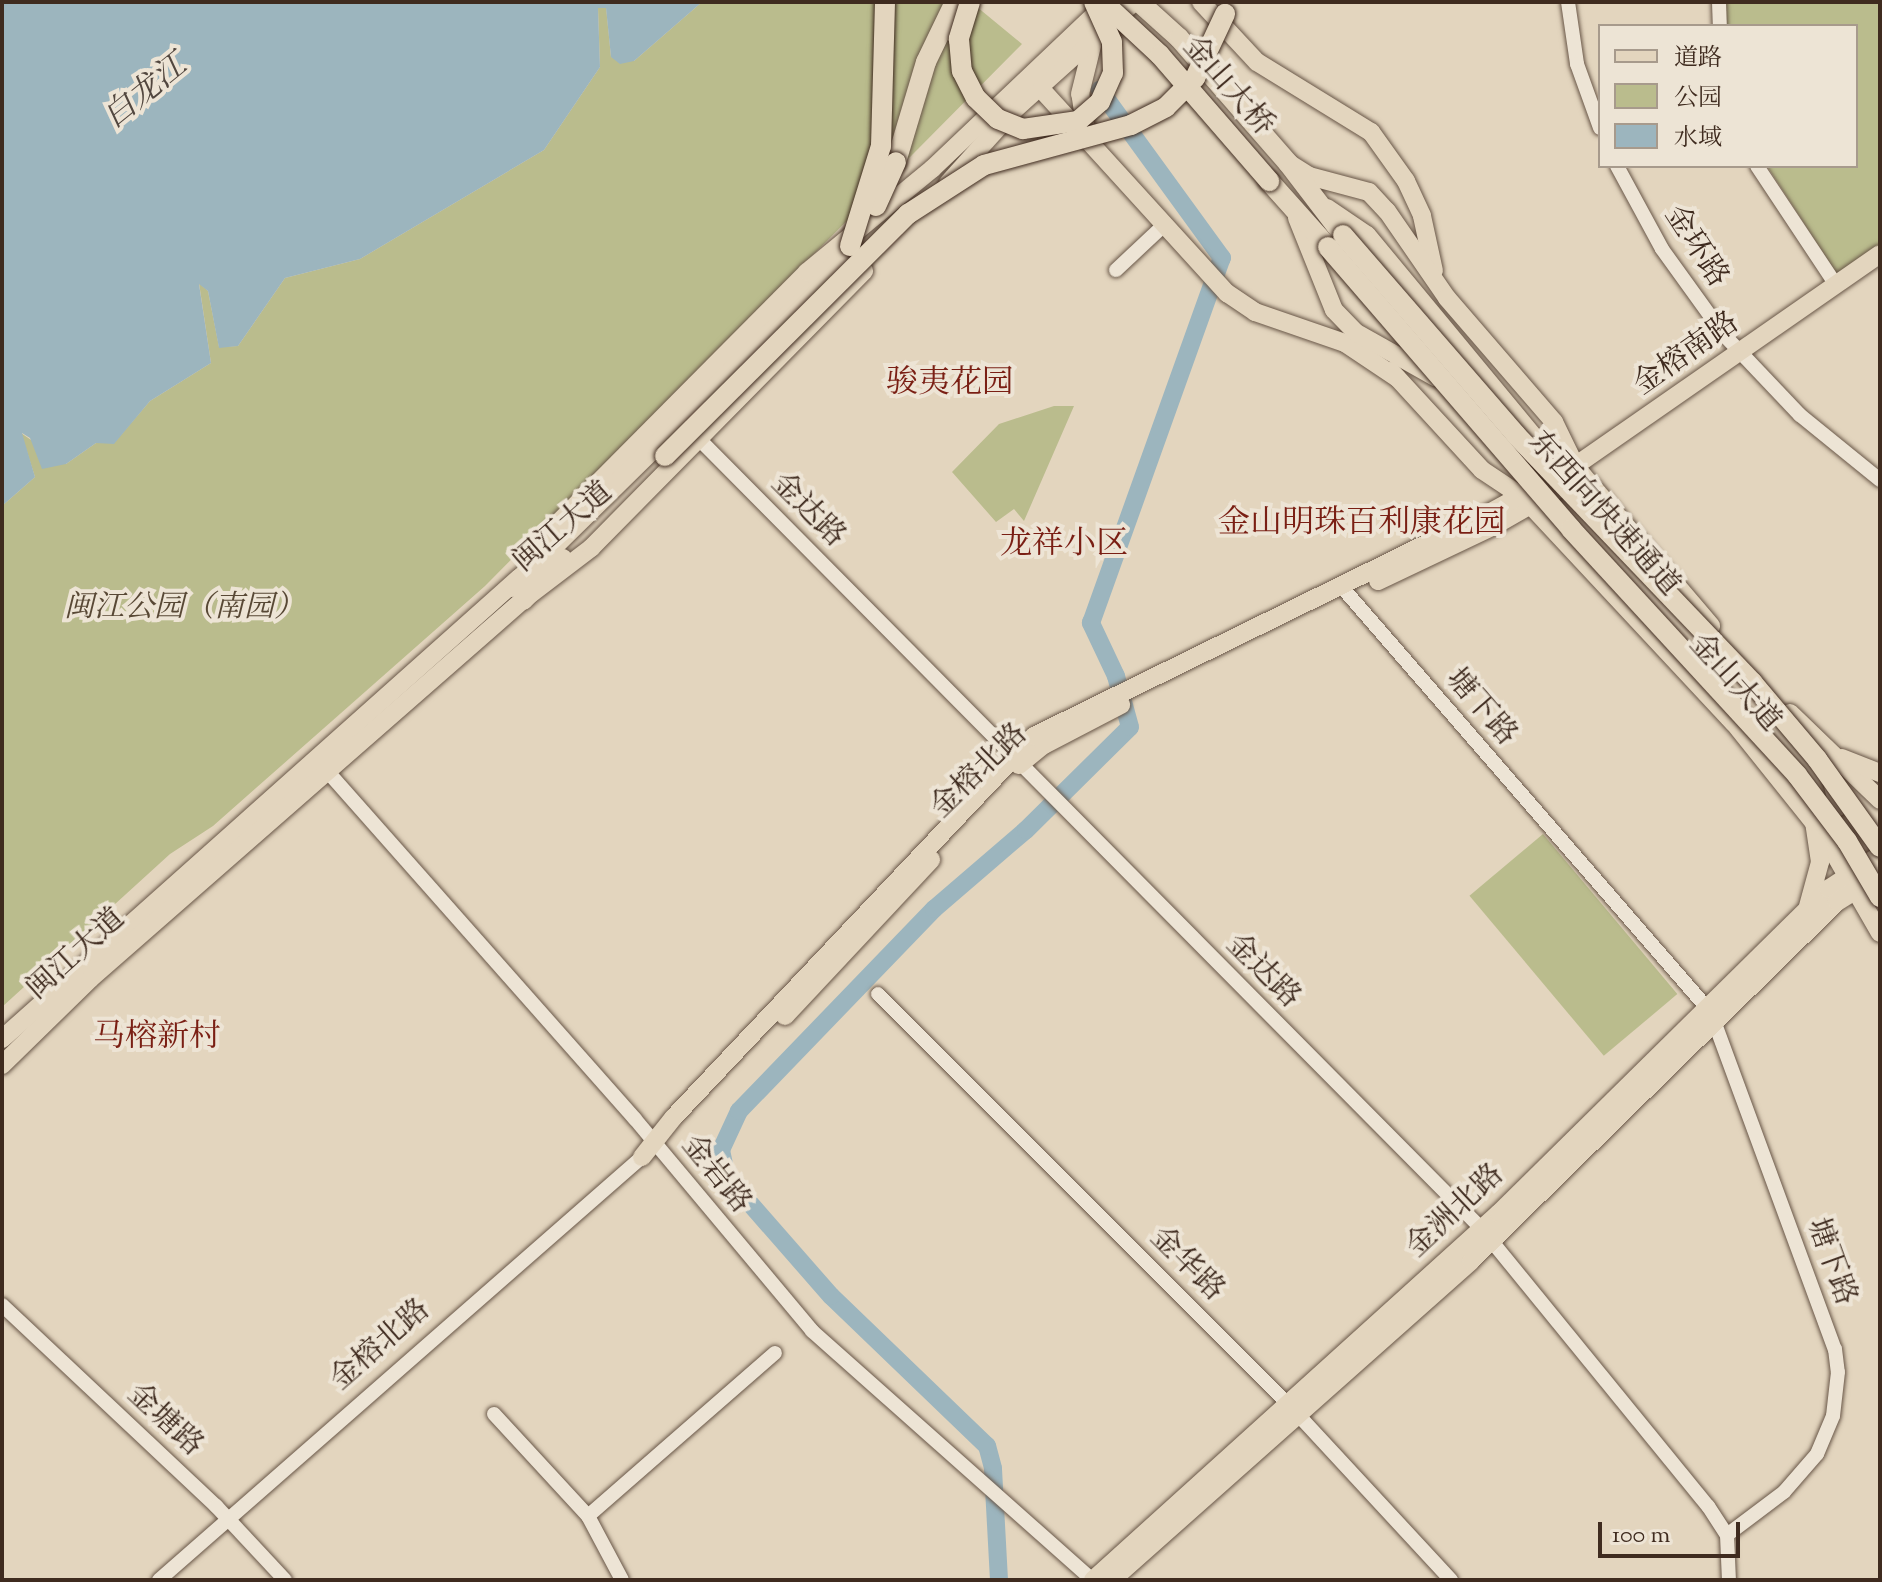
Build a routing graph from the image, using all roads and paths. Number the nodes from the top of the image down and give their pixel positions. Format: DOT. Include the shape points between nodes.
graph roads {
  1 [pos="885,2"];
  2 [pos="955,2"];
  3 [pos="970,2"];
  4 [pos="1094,2"];
  5 [pos="1106,2"];
  6 [pos="1137,2"];
  7 [pos="1201,2"];
  8 [pos="1568,2"];
  9 [pos="1719,2"];
  10 [pos="1227,6"];
  11 [pos="1720,24"];
  12 [pos="1095,38"];
  13 [pos="1034,81"];
  14 [pos="1598,122"];
  15 [pos="1099,153"];
  16 [pos="1288,163"];
  17 [pos="1618,168"];
  18 [pos="1758,168"];
  19 [pos="1269,181"];
  20 [pos="1312,194"];
  21 [pos="1291,206"];
  22 [pos="1162,227"];
  23 [pos="1336,241"];
  24 [pos="850,246"];
  25 [pos="1880,254"];
  26 [pos="1880,267"];
  27 [pos="1116,270"];
  28 [pos="1836,285"];
  29 [pos="1447,298"];
  30 [pos="1355,332"];
  31 [pos="1744,357"];
  32 [pos="1397,378"];
  33 [pos="699,439"];
  34 [pos="661,452"];
  35 [pos="1579,471"];
  36 [pos="1880,480"];
  37 [pos="1526,501"];
  38 [pos="1345,591"];
  39 [pos="518,594"];
  40 [pos="1817,742"];
  41 [pos="1836,757"];
  42 [pos="1015,761"];
  43 [pos="328,772"];
  44 [pos="1880,773"];
  45 [pos="1880,800"];
  46 [pos="1814,822"];
  47 [pos="1880,847"];
  48 [pos="1880,855"];
  49 [pos="1880,875"];
  50 [pos="1852,881"];
  51 [pos="1880,897"];
  52 [pos="1807,908"];
  53 [pos="1880,933"];
  54 [pos="878,994"];
  55 [pos="1710,1014"];
  56 [pos="2,1039"];
  57 [pos="2,1065"];
  58 [pos="651,1148"];
  59 [pos="1486,1235"];
  60 [pos="2,1305"];
  61 [pos="775,1353"];
  62 [pos="1295,1412"];
  63 [pos="494,1414"];
  64 [pos="588,1516"];
  65 [pos="226,1517"];
  66 [pos="1727,1535"];
  67 [pos="159,1580"];
  68 [pos="285,1580"];
  69 [pos="622,1580"];
  70 [pos="1092,1580"];
  71 [pos="1112,1580"];
  72 [pos="1451,1580"];
  73 [pos="1729,1580"];
  1 -- 24 [label="highway, bridge" via="881,146"];
  2 -- 24 [label="highway, bridge" via="926,62 881,198"];
  3 -- 4 [label="highway, bridge" via="959,39 962,71 976,98 998,119 1023,129 1078,121 1100,102 1113,73 1112,42"];
  5 -- 13 [label="main road, 闽江大道"];
  5 -- 19 [label="highway, 金山大桥, bridge" via="1160,55"];
  6 -- 12 [label="main road, 闽江大道"];
  6 -- 16 [label="highway, 金山大桥" via="1179,38"];
  7 -- 29 [label="main road" via="1257,62 1371,132 1406,181"];
  8 -- 14 [label="street" via="1577,64"];
  9 -- 11 [label="street"];
  10 -- 34 [label="highway, bridge" via="1195,78 1166,107 1131,125 984,165 908,214"];
  12 -- 13 [label="main road, 闽江大道"];
  12 -- 15 [label="main road" via="1085,62 1080,106"];
  13 -- 15 [label="main road"];
  13 -- 33 [label="main road, 闽江大道"];
  13 -- 39 [label="main road, 闽江大道" via="807,272 557,524"];
  15 -- 22 [label="main road"];
  16 -- 20 [label="highway, 东西向快速通道"];
  16 -- 29 [label="main road" via="1309,176 1369,192"];
  17 -- 31 [label="street, 金环路" via="1671,262"];
  18 -- 28 [label="street"];
  19 -- 21 [label="highway, 东西向快速通道"];
  20 -- 23 [label="highway, 东西向快速通道"];
  20 -- 35 [label="main road, 金山大道" via="1367,235 1533,436"];
  21 -- 23 [label="highway, 东西向快速通道"];
  21 -- 30 [label="main road, 金山大道" via="1334,310"];
  22 -- 27 [label="street"];
  22 -- 32 [label="main road" via="1202,271 1255,312 1345,343"];
  23 -- 47 [label="highway, 东西向快速通道, bridge" via="1752,682 1817,759"];
  23 -- 51 [label="highway, 东西向快速通道, bridge" via="1571,529 1797,775 1847,841"];
  24 -- 34 [label="highway"];
  25 -- 28 [label="main road, 金榕南路"];
  26 -- 31 [label="main road, 金榕南路"];
  28 -- 31 [label="main road, 金榕南路"];
  29 -- 35 [label="main road" via="1554,422"];
  30 -- 32 [label="main road"];
  30 -- 37 [label="main road, 金山大道" via="1425,369 1461,398 1509,450"];
  31 -- 35 [label="main road, 金榕南路"];
  31 -- 36 [label="street, 金环路" via="1820,433"];
  32 -- 37 [label="main road" via="1482,470"];
  33 -- 39 [label="main road, 闽江大道" via="591,548"];
  33 -- 42 [label="street, 金达路"];
  34 -- 39 [label="highway"];
  35 -- 37 [label="main road, 金榕南路"];
  35 -- 40 [label="main road, 金山大道"];
  37 -- 38 [label="main road, 金榕北路"];
  37 -- 46 [label="main road, 金山大道" via="1734,723"];
  38 -- 42 [label="main road, 金榕北路" via="1034,736"];
  38 -- 55 [label="street, 塘下路"];
  39 -- 43 [label="main road, 闽江大道"];
  39 -- 56 [label="main road, 闽江大道"];
  40 -- 41 [label="main road, 金山大道"];
  40 -- 46 [label="main road" via="1838,807"];
  41 -- 44 [label="main road"];
  41 -- 45 [label="main road, 金山大道"];
  42 -- 58 [label="main road, 金榕北路"];
  42 -- 59 [label="street, 金达路"];
  43 -- 57 [label="main road, 闽江大道" via="90,979"];
  43 -- 58 [label="street, 金岩路"];
  46 -- 50 [label="main road, 金山大道"];
  46 -- 52 [label="main road" via="1820,862"];
  48 -- 50 [label="main road"];
  49 -- 50 [label="main road"];
  50 -- 52 [label="main road, 金洲北路"];
  50 -- 53 [label="main road, 金山大道"];
  50 -- 55 [label="main road, 金洲北路"];
  52 -- 55 [label="main road, 金洲北路"];
  54 -- 62 [label="street, 金华路"];
  55 -- 59 [label="main road, 金洲北路"];
  55 -- 66 [label="street, 塘下路" via="1835,1349 1838,1372 1833,1416 1817,1454 1784,1492"];
  58 -- 65 [label="street, 金榕北路"];
  58 -- 70 [label="street, 金岩路" via="812,1331"];
  59 -- 62 [label="main road, 金洲北路"];
  59 -- 66 [label="street, 金达路"];
  60 -- 65 [label="street, 金塘路"];
  61 -- 64 [label="street"];
  62 -- 70 [label="main road, 金洲北路"];
  62 -- 71 [label="main road, 金洲北路"];
  62 -- 72 [label="street, 金华路"];
  63 -- 64 [label="street"];
  64 -- 69 [label="street"];
  65 -- 67 [label="street, 金榕北路"];
  65 -- 68 [label="street, 金塘路"];
  66 -- 73 [label="street"];
}
